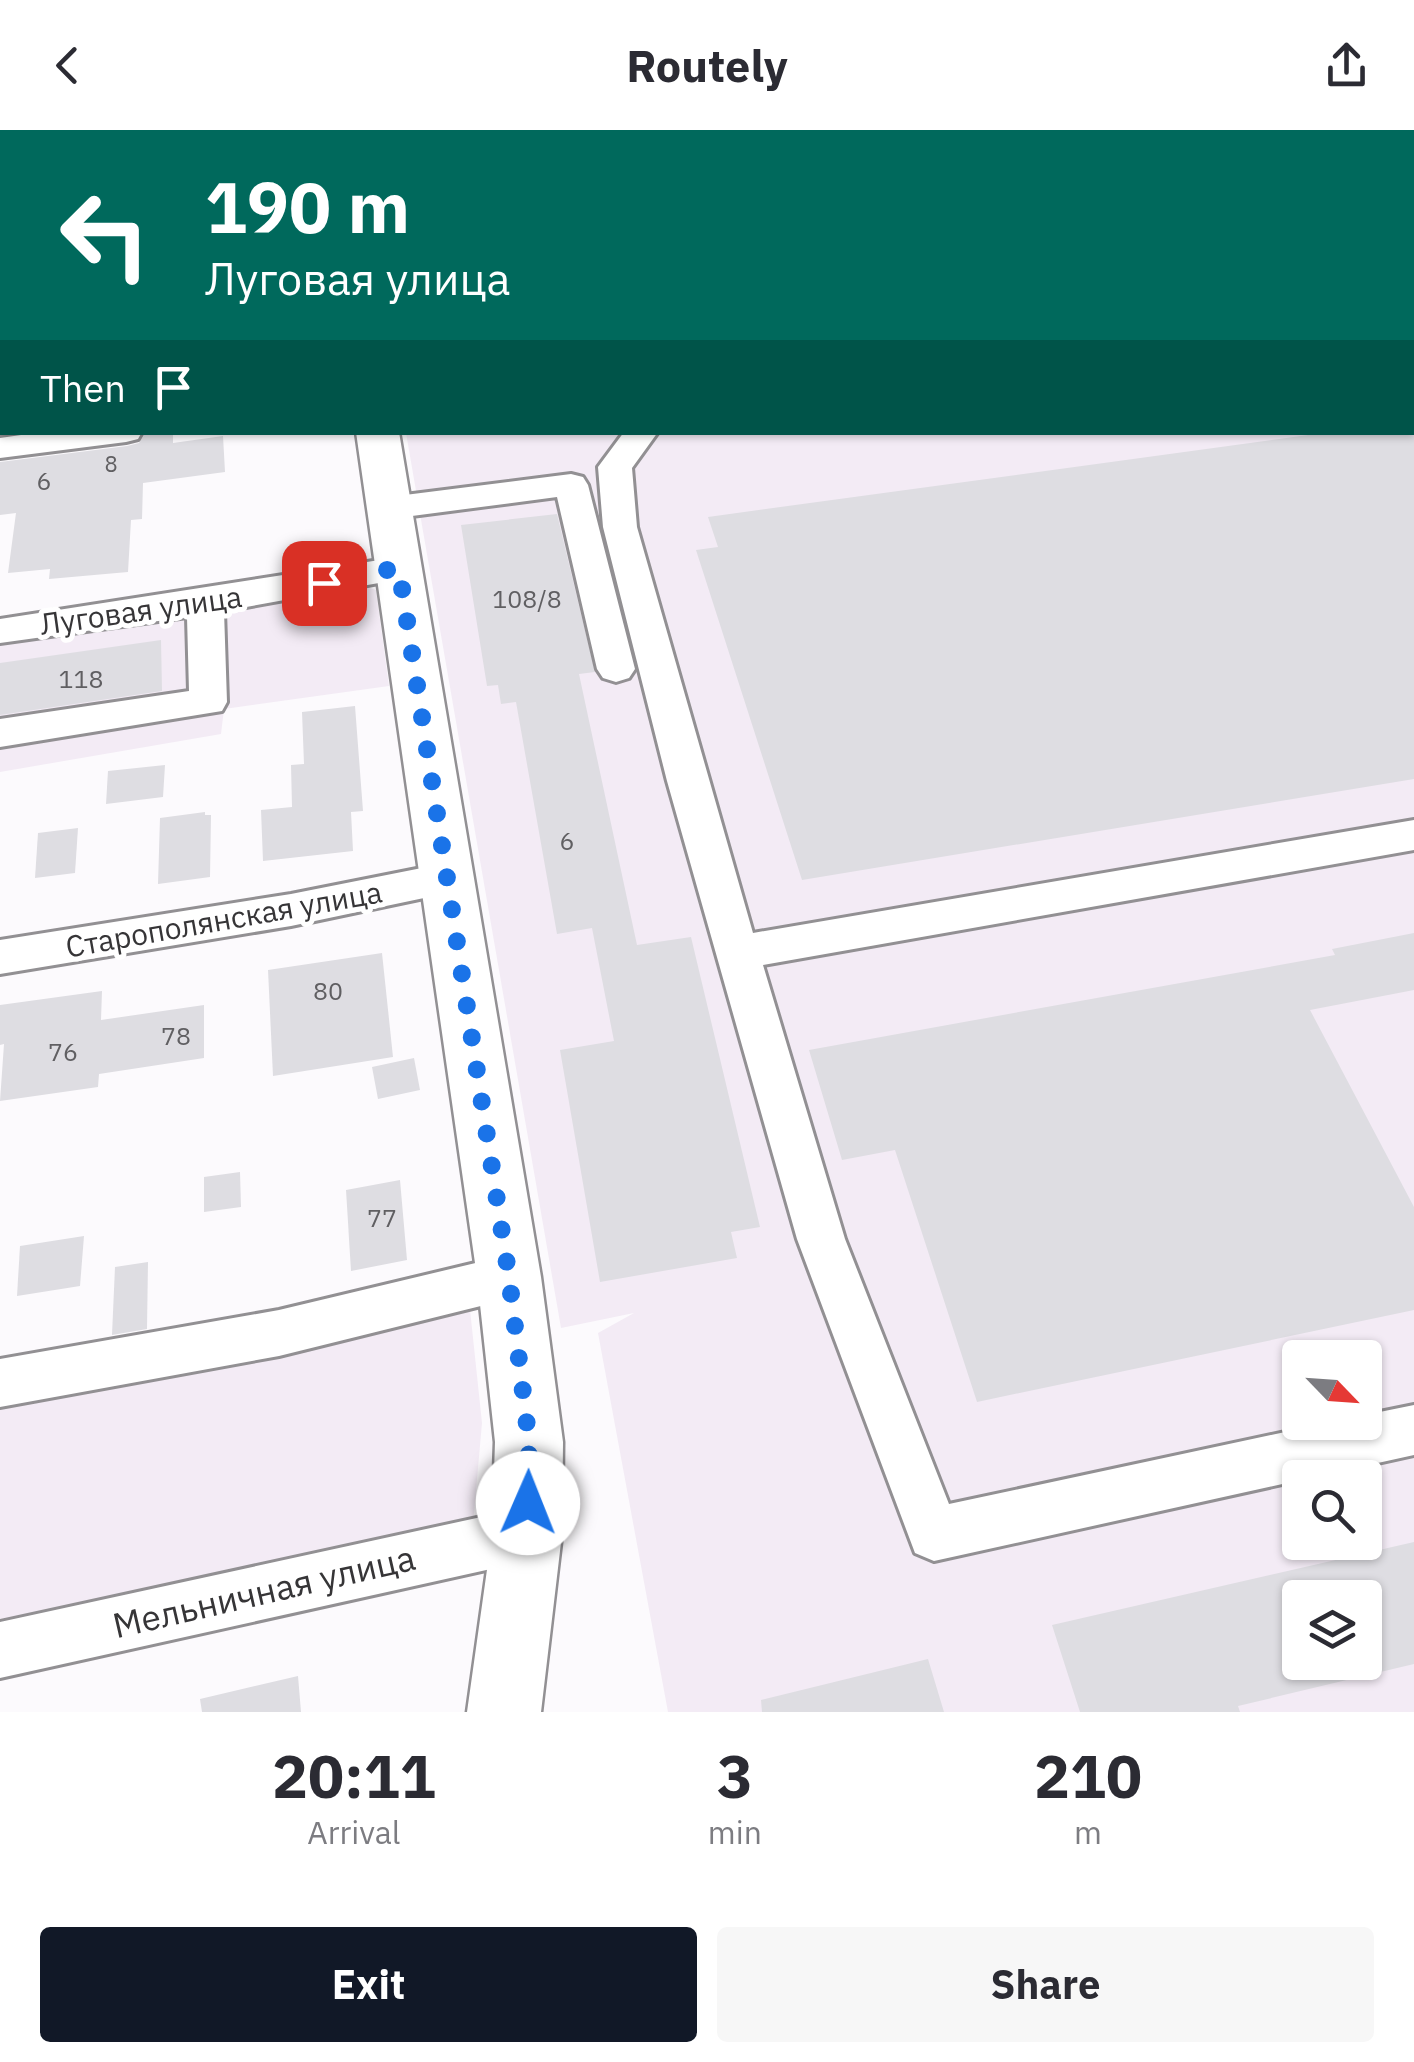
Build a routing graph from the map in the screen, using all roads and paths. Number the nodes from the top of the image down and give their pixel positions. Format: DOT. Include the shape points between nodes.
graph roads {
  1 [pos="102,435"];
  2 [pos="377,435"];
  3 [pos="640,435"];
  4 [pos="0,448"];
  5 [pos="389,508"];
  6 [pos="399,569"];
  7 [pos="205,602"];
  8 [pos="0,631"];
  9 [pos="616,669"];
  10 [pos="0,732"];
  11 [pos="1414,834"];
  12 [pos="447,879"];
  13 [pos="737,953"];
  14 [pos="0,957"];
  15 [pos="509,1277"];
  16 [pos="0,1383"];
  17 [pos="1414,1430"];
  18 [pos="527,1534"];
  19 [pos="0,1650"];
  20 [pos="504,1712"];
  1 -- 4 [label="street"];
  2 -- 5 [label="main road"];
  3 -- 13 [label="street" via="615,468 620,527"];
  5 -- 6 [label="main road"];
  5 -- 9 [label="street" via="571,484"];
  6 -- 7 [label="street, Луговая улица"];
  6 -- 12 [label="main road"];
  7 -- 8 [label="street, Луговая улица"];
  7 -- 10 [label="street" via="208,702"];
  11 -- 13 [label="street"];
  12 -- 14 [label="street, Старополянская улица"];
  12 -- 15 [label="main road"];
  13 -- 17 [label="street" via="820,1240 934,1534"];
  15 -- 16 [label="street" via="278,1332"];
  15 -- 18 [label="main road" via="529,1442"];
  18 -- 19 [label="street, Мельничная улица"];
  18 -- 20 [label="main road"];
}
